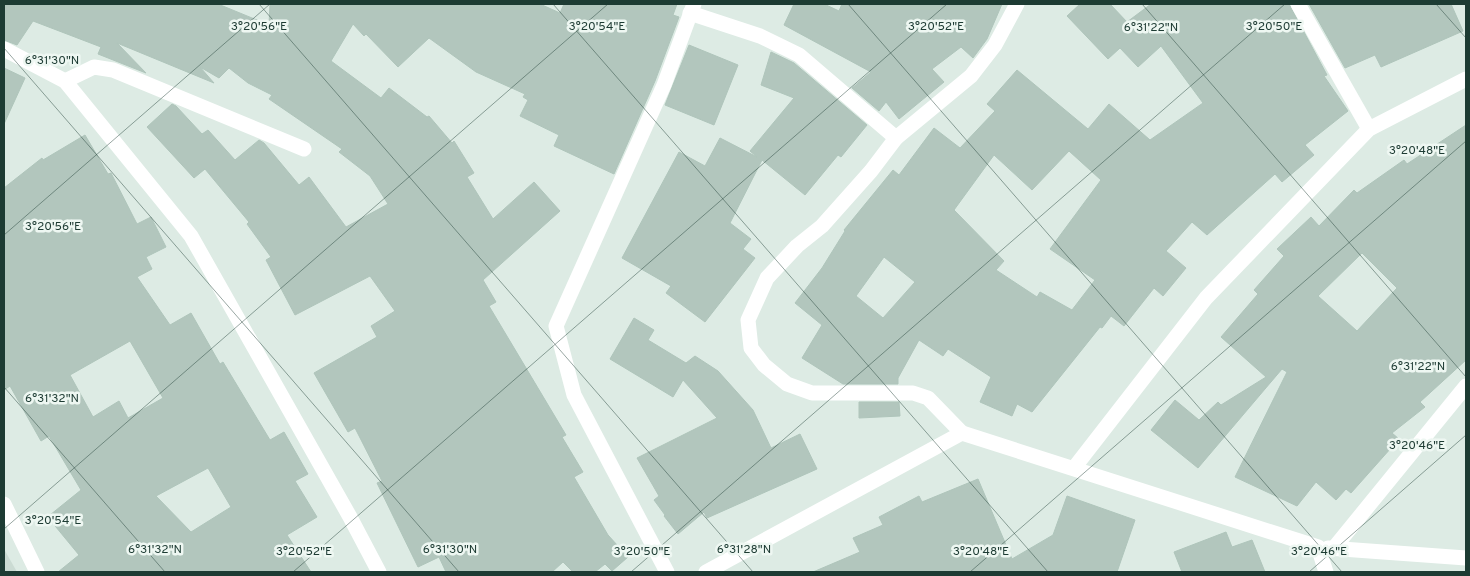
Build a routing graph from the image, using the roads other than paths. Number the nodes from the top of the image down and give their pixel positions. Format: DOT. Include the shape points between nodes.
graph roads {
  1 [pos="1017,4"];
  2 [pos="1298,4"];
  3 [pos="692,8"];
  4 [pos="4,49"];
  5 [pos="1466,80"];
  6 [pos="65,81"];
  7 [pos="1369,129"];
  8 [pos="896,138"];
  9 [pos="304,149"];
  10 [pos="1466,386"];
  11 [pos="962,434"];
  12 [pos="1074,468"];
  13 [pos="4,504"];
  14 [pos="1318,547"];
  15 [pos="1334,548"];
  16 [pos="1466,558"];
  17 [pos="37,572"];
  18 [pos="379,572"];
  19 [pos="667,572"];
  20 [pos="706,572"];
  21 [pos="1326,572"];
  1 -- 8 [label="street" via="995,45 971,76"];
  2 -- 7 [label="street"];
  3 -- 8 [label="street" via="799,55"];
  3 -- 19 [label="street" via="664,85 556,326 574,396"];
  4 -- 6 [label="street"];
  5 -- 7 [label="street"];
  6 -- 9 [label="street" via="94,67 113,70"];
  6 -- 18 [label="street" via="191,236"];
  7 -- 12 [label="street" via="1206,298"];
  8 -- 11 [label="street" via="822,226 797,246 767,278 748,320 751,348 764,365 787,384 812,394 913,393 928,398"];
  10 -- 15 [label="street"];
  11 -- 12 [label="street"];
  11 -- 20 [label="street"];
  12 -- 14 [label="street"];
  13 -- 17 [label="street"];
  14 -- 15 [label="street"];
  14 -- 21 [label="street"];
  15 -- 16 [label="street"];
}
